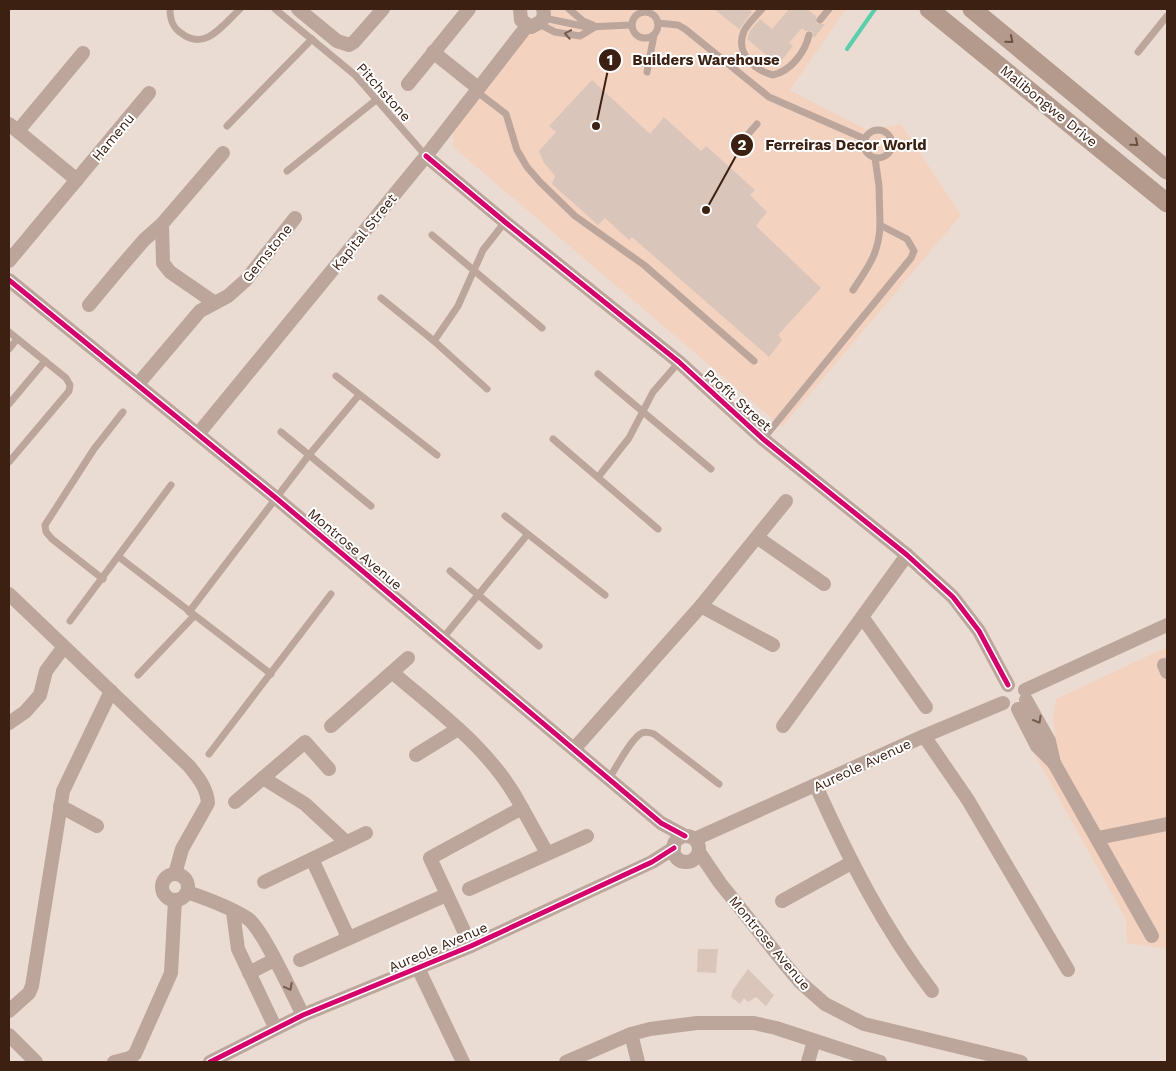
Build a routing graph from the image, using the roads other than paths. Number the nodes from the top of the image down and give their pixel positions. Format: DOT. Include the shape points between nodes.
graph roads {
  1 [pos="170,9"];
  2 [pos="240,9"];
  3 [pos="275,9"];
  4 [pos="298,9"];
  5 [pos="383,9"];
  6 [pos="469,9"];
  7 [pos="520,9"];
  8 [pos="569,9"];
  9 [pos="762,9"];
  10 [pos="829,9"];
  11 [pos="929,9"];
  12 [pos="972,9"];
  13 [pos="1167,16"];
  14 [pos="538,19"];
  15 [pos="820,20"];
  16 [pos="658,23"];
  17 [pos="631,25"];
  18 [pos="596,27"];
  19 [pos="654,35"];
  20 [pos="809,35"];
  21 [pos="312,39"];
  22 [pos="433,52"];
  23 [pos="1138,52"];
  24 [pos="84,53"];
  25 [pos="646,72"];
  26 [pos="408,84"];
  27 [pos="477,89"];
  28 [pos="150,94"];
  29 [pos="376,100"];
  30 [pos="757,124"];
  31 [pos="227,126"];
  32 [pos="13,128"];
  33 [pos="865,139"];
  34 [pos="736,148"];
  35 [pos="223,153"];
  36 [pos="426,156"];
  37 [pos="875,158"];
  38 [pos="1167,170"];
  39 [pos="287,171"];
  40 [pos="77,180"];
  41 [pos="1167,203"];
  42 [pos="295,218"];
  43 [pos="505,222"];
  44 [pos="162,224"];
  45 [pos="880,225"];
  46 [pos="432,234"];
  47 [pos="9,261"];
  48 [pos="474,271"];
  49 [pos="9,280"];
  50 [pos="853,290"];
  51 [pos="381,298"];
  52 [pos="215,304"];
  53 [pos="89,305"];
  54 [pos="542,328"];
  55 [pos="9,332"];
  56 [pos="18,339"];
  57 [pos="434,341"];
  58 [pos="9,349"];
  59 [pos="45,361"];
  60 [pos="754,361"];
  61 [pos="679,362"];
  62 [pos="598,374"];
  63 [pos="336,376"];
  64 [pos="138,384"];
  65 [pos="487,389"];
  66 [pos="358,395"];
  67 [pos="9,404"];
  68 [pos="123,412"];
  69 [pos="642,412"];
  70 [pos="281,432"];
  71 [pos="198,434"];
  72 [pos="553,439"];
  73 [pos="764,439"];
  74 [pos="309,455"];
  75 [pos="437,455"];
  76 [pos="9,462"];
  77 [pos="711,469"];
  78 [pos="599,476"];
  79 [pos="171,485"];
  80 [pos="276,498"];
  81 [pos="786,501"];
  82 [pos="371,506"];
  83 [pos="505,516"];
  84 [pos="658,529"];
  85 [pos="527,535"];
  86 [pos="758,538"];
  87 [pos="907,555"];
  88 [pos="119,556"];
  89 [pos="450,571"];
  90 [pos="102,579"];
  91 [pos="824,584"];
  92 [pos="9,594"];
  93 [pos="331,594"];
  94 [pos="478,595"];
  95 [pos="605,595"];
  96 [pos="701,606"];
  97 [pos="192,614"];
  98 [pos="863,618"];
  99 [pos="70,621"];
  100 [pos="1167,625"];
  101 [pos="443,638"];
  102 [pos="773,645"];
  103 [pos="539,646"];
  104 [pos="63,648"];
  105 [pos="408,658"];
  106 [pos="393,673"];
  107 [pos="271,674"];
  108 [pos="138,675"];
  109 [pos="1008,685"];
  110 [pos="111,691"];
  111 [pos="1023,700"];
  112 [pos="1003,703"];
  113 [pos="926,707"];
  114 [pos="9,723"];
  115 [pos="331,726"];
  116 [pos="783,726"];
  117 [pos="458,729"];
  118 [pos="924,736"];
  119 [pos="574,749"];
  120 [pos="209,754"];
  121 [pos="416,755"];
  122 [pos="329,769"];
  123 [pos="263,778"];
  124 [pos="609,779"];
  125 [pos="719,784"];
  126 [pos="816,786"];
  127 [pos="236,802"];
  128 [pos="60,806"];
  129 [pos="522,808"];
  130 [pos="1167,824"];
  131 [pos="97,826"];
  132 [pos="366,832"];
  133 [pos="586,836"];
  134 [pos="1098,838"];
  135 [pos="346,842"];
  136 [pos="686,848"];
  137 [pos="547,853"];
  138 [pos="312,860"];
  139 [pos="851,863"];
  140 [pos="175,874"];
  141 [pos="264,882"];
  142 [pos="468,888"];
  143 [pos="187,892"];
  144 [pos="446,895"];
  145 [pos="175,900"];
  146 [pos="782,901"];
  147 [pos="233,912"];
  148 [pos="1152,936"];
  149 [pos="348,938"];
  150 [pos="471,946"];
  151 [pos="274,960"];
  152 [pos="300,960"];
  153 [pos="418,968"];
  154 [pos="1068,970"];
  155 [pos="250,973"];
  156 [pos="932,991"];
  157 [pos="9,1012"];
  158 [pos="303,1015"];
  159 [pos="275,1027"];
  160 [pos="631,1034"];
  161 [pos="9,1035"];
  162 [pos="814,1041"];
  163 [pos="36,1062"];
  164 [pos="114,1062"];
  165 [pos="210,1062"];
  166 [pos="463,1062"];
  167 [pos="566,1062"];
  168 [pos="638,1062"];
  169 [pos="808,1062"];
  170 [pos="880,1062"];
  171 [pos="1021,1062"];
  1 -- 2 [label="lane" via="174,26 196,40 210,37"];
  3 -- 21 [label="lane, Pitchstone"];
  4 -- 5 [label="street" via="337,41 349,45"];
  6 -- 22 [label="street"];
  7 -- 14 [label="street" via="520,20"];
  8 -- 18 [label="lane"];
  9 -- 20 [label="lane" via="747,27 742,40 744,55 759,70 773,75 785,70 805,47"];
  10 -- 15 [label="lane"];
  11 -- 41 [label="main road, Malibongwe Drive"];
  12 -- 38 [label="main road, Malibongwe Drive, one-way"];
  13 -- 23 [label="lane"];
  14 -- 18 [label="lane"];
  18 -- 14 [label="lane, one-way" via="580,36 555,32"];
  14 -- 27 [label="street, Kapital Street"];
  16 -- 17 [label="lane" via="651,13 642,12 635,16"];
  16 -- 19 [label="lane"];
  16 -- 33 [label="lane" via="685,29 769,97"];
  17 -- 18 [label="lane"];
  17 -- 19 [label="lane" via="641,38"];
  19 -- 25 [label="lane"];
  21 -- 29 [label="lane, Pitchstone" via="355,75"];
  21 -- 31 [label="lane"];
  22 -- 26 [label="street"];
  22 -- 27 [label="street"];
  24 -- 32 [label="street"];
  27 -- 36 [label="street, Kapital Street"];
  27 -- 60 [label="lane" via="506,114 517,150 540,182 575,216 644,265"];
  28 -- 40 [label="street, Hamenu"];
  29 -- 36 [label="lane, Pitchstone"];
  29 -- 39 [label="lane"];
  30 -- 34 [label="lane"];
  32 -- 40 [label="street"];
  33 -- 37 [label="lane" via="866,152"];
  33 -- 37 [label="lane" via="871,132 881,130 891,139 890,153"];
  35 -- 44 [label="street"];
  36 -- 43 [label="street, Profit Street"];
  36 -- 71 [label="street, Kapital Street"];
  37 -- 45 [label="lane"];
  40 -- 47 [label="street, Hamenu"];
  42 -- 52 [label="street, Gemstone" via="246,280"];
  43 -- 48 [label="lane" via="484,250"];
  43 -- 61 [label="street, Profit Street"];
  44 -- 52 [label="street" via="163,263 170,272"];
  44 -- 53 [label="street" via="144,240"];
  45 -- 50 [label="lane" via="874,258"];
  45 -- 73 [label="lane" via="907,239 914,251 911,258"];
  46 -- 48 [label="lane"];
  48 -- 54 [label="lane"];
  48 -- 57 [label="lane" via="458,306"];
  49 -- 64 [label="street, Montrose Avenue"];
  51 -- 57 [label="lane"];
  52 -- 64 [label="street, Gemstone" via="200,311 186,325"];
  55 -- 56 [label="lane"];
  56 -- 58 [label="lane"];
  56 -- 59 [label="lane"];
  57 -- 65 [label="lane"];
  59 -- 67 [label="lane"];
  59 -- 76 [label="lane" via="66,378 69,391"];
  61 -- 69 [label="lane" via="653,392"];
  61 -- 73 [label="street, Profit Street"];
  62 -- 69 [label="lane"];
  63 -- 66 [label="lane"];
  64 -- 71 [label="street, Montrose Avenue"];
  66 -- 74 [label="lane"];
  66 -- 75 [label="lane"];
  68 -- 90 [label="lane" via="88,458 45,525 52,539"];
  69 -- 77 [label="lane"];
  69 -- 78 [label="lane" via="628,438"];
  70 -- 74 [label="lane"];
  71 -- 80 [label="street, Montrose Avenue"];
  72 -- 78 [label="lane"];
  73 -- 87 [label="street, Profit Street"];
  74 -- 80 [label="lane"];
  74 -- 82 [label="lane"];
  78 -- 84 [label="lane"];
  79 -- 88 [label="lane"];
  80 -- 97 [label="lane"];
  80 -- 101 [label="street, Montrose Avenue"];
  81 -- 86 [label="street"];
  83 -- 85 [label="lane"];
  85 -- 94 [label="lane"];
  85 -- 95 [label="lane"];
  86 -- 91 [label="street"];
  86 -- 96 [label="street"];
  87 -- 98 [label="street"];
  87 -- 109 [label="street, Profit Street" via="953,597 980,631"];
  88 -- 90 [label="lane"];
  88 -- 97 [label="lane"];
  89 -- 94 [label="lane"];
  90 -- 99 [label="lane"];
  92 -- 104 [label="street"];
  93 -- 107 [label="lane"];
  94 -- 101 [label="lane"];
  94 -- 103 [label="lane"];
  96 -- 102 [label="street"];
  96 -- 119 [label="street"];
  97 -- 107 [label="lane"];
  97 -- 108 [label="lane"];
  98 -- 113 [label="street"];
  98 -- 116 [label="street"];
  100 -- 111 [label="street"];
  101 -- 119 [label="street, Montrose Avenue"];
  104 -- 110 [label="street"];
  104 -- 114 [label="street" via="46,671 40,695 25,712"];
  105 -- 106 [label="street"];
  106 -- 115 [label="street"];
  106 -- 117 [label="street"];
  107 -- 120 [label="lane"];
  109 -- 111 [label="street" via="1017,684"];
  109 -- 112 [label="street" via="1001,695"];
  110 -- 128 [label="street" via="63,791"];
  110 -- 140 [label="street" via="194,772 208,794 205,810 182,849"];
  111 -- 112 [label="street" via="1009,709"];
  111 -- 134 [label="street" via="1049,741 1054,763"];
  112 -- 118 [label="street, Aureole Avenue"];
  117 -- 121 [label="street"];
  117 -- 129 [label="street" via="489,757 510,784"];
  118 -- 126 [label="street, Aureole Avenue"];
  118 -- 154 [label="street" via="968,800"];
  119 -- 124 [label="street, Montrose Avenue"];
  122 -- 123 [label="street" via="305,742"];
  123 -- 127 [label="street"];
  123 -- 135 [label="street" via="305,804"];
  124 -- 125 [label="lane" via="636,738 648,732"];
  124 -- 136 [label="street, Montrose Avenue"];
  126 -- 136 [label="street, Aureole Avenue"];
  126 -- 139 [label="street"];
  128 -- 131 [label="street"];
  128 -- 157 [label="street" via="32,986 29,994"];
  129 -- 137 [label="street"];
  129 -- 144 [label="street" via="430,858"];
  130 -- 134 [label="street"];
  132 -- 135 [label="street"];
  133 -- 137 [label="street"];
  134 -- 148 [label="street"];
  135 -- 138 [label="street"];
  136 -- 150 [label="street, Aureole Avenue"];
  136 -- 171 [label="street, Montrose Avenue" via="720,883 800,982 837,1011 864,1024"];
  137 -- 142 [label="street"];
  138 -- 141 [label="street"];
  138 -- 149 [label="street"];
  139 -- 146 [label="street"];
  139 -- 156 [label="street" via="904,955"];
  140 -- 143 [label="street" via="188,882"];
  140 -- 145 [label="street" via="166,878 162,887 166,896"];
  143 -- 145 [label="street"];
  143 -- 147 [label="street"];
  144 -- 149 [label="street"];
  144 -- 150 [label="street"];
  145 -- 164 [label="street" via="172,966 168,981 135,1054"];
  147 -- 151 [label="street" via="249,919"];
  147 -- 155 [label="street" via="238,949"];
  149 -- 152 [label="street"];
  150 -- 153 [label="street, Aureole Avenue"];
  151 -- 155 [label="street"];
  151 -- 158 [label="street, one-way"];
  153 -- 158 [label="street, Aureole Avenue"];
  153 -- 166 [label="street"];
  155 -- 159 [label="street"];
  158 -- 159 [label="street, Aureole Avenue"];
  159 -- 165 [label="street, Aureole Avenue"];
  160 -- 162 [label="street" via="697,1024 754,1023"];
  160 -- 167 [label="street"];
  160 -- 168 [label="street"];
  161 -- 163 [label="street"];
  162 -- 169 [label="street"];
  162 -- 170 [label="street"];
}
